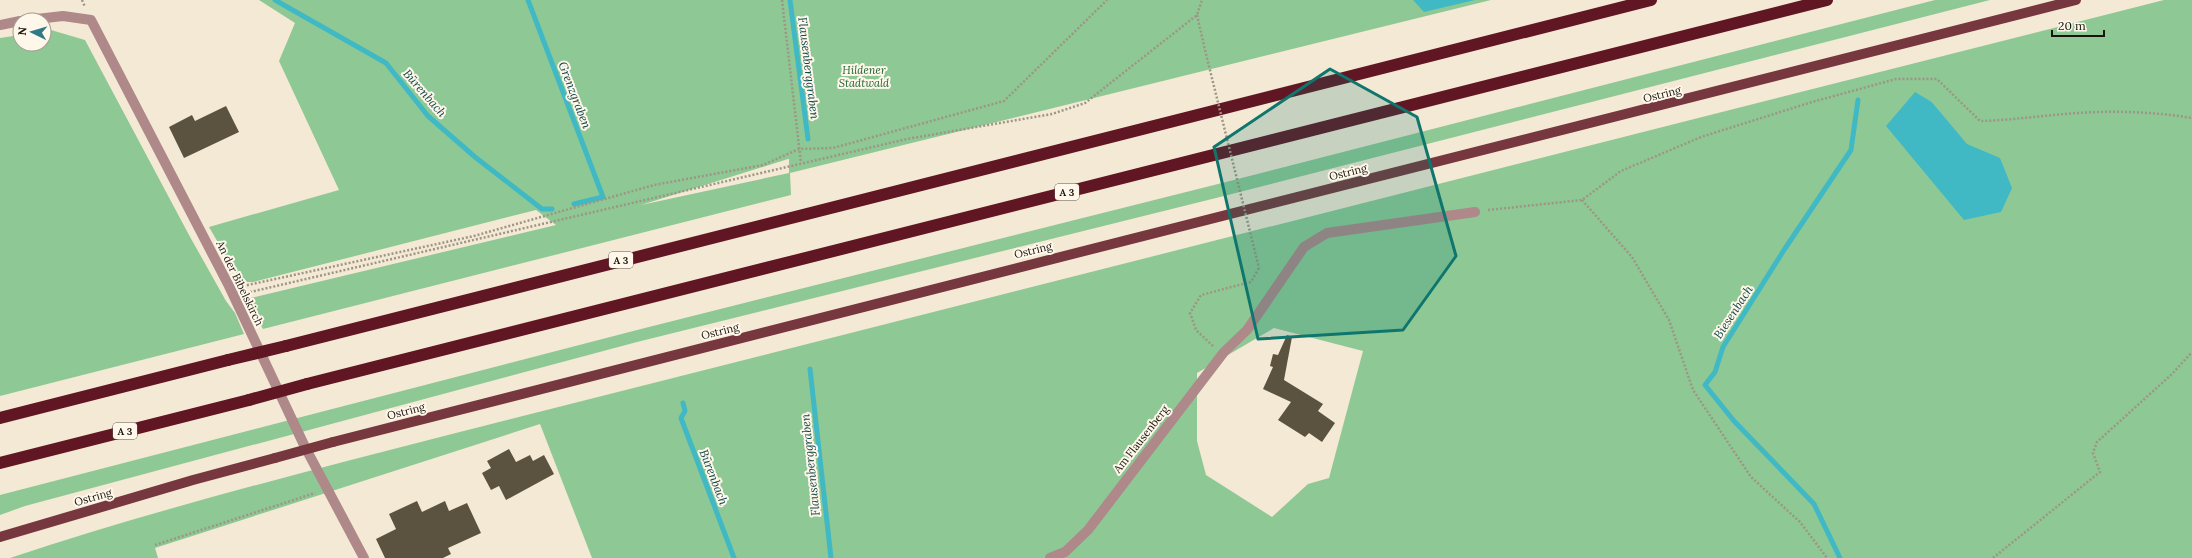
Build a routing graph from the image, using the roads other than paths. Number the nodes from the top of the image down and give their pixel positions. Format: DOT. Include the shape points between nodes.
graph roads {
  1 [pos="1651,0"];
  2 [pos="1827,0"];
  3 [pos="2076,0"];
  4 [pos="52,17"];
  5 [pos="12,23"];
  6 [pos="0,25"];
  7 [pos="1475,212"];
  8 [pos="0,418"];
  9 [pos="0,462"];
  10 [pos="0,537"];
  11 [pos="364,558"];
  12 [pos="1050,558"];
  1 -- 8 [label="highway, A 3, bridge"];
  2 -- 9 [label="highway, A 3, bridge"];
  3 -- 10 [label="main road, Ostring, bridge" via="333,442"];
  4 -- 11 [label="street, An der Bibelskirch" via="63,16 92,20"];
  5 -- 6 [label="street"];
  7 -- 12 [label="street, Am Flausenberg" via="1327,233 1304,247 1247,330 1224,352 1088,530 1065,552"];
}
